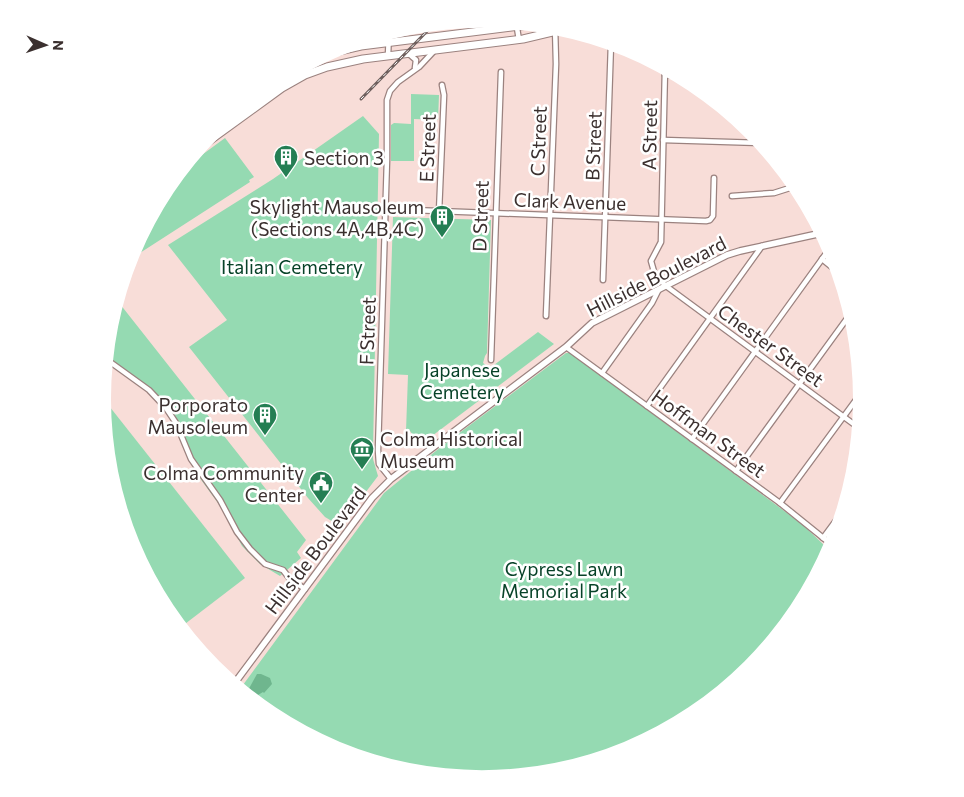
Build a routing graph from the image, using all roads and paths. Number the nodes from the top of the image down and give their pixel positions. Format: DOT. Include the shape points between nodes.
graph roads {
  1 [pos="496,28"];
  2 [pos="518,29"];
  3 [pos="542,33"];
  4 [pos="555,35"];
  5 [pos="388,40"];
  6 [pos="519,40"];
  7 [pos="388,43"];
  8 [pos="366,46"];
  9 [pos="436,50"];
  10 [pos="611,51"];
  11 [pos="408,53"];
  12 [pos="388,56"];
  13 [pos="412,71"];
  14 [pos="501,72"];
  15 [pos="665,75"];
  16 [pos="442,85"];
  17 [pos="238,119"];
  18 [pos="663,140"];
  19 [pos="750,143"];
  20 [pos="714,178"];
  21 [pos="788,189"];
  22 [pos="732,196"];
  23 [pos="386,209"];
  24 [pos="439,212"];
  25 [pos="495,214"];
  26 [pos="550,215"];
  27 [pos="605,217"];
  28 [pos="662,220"];
  29 [pos="815,234"];
  30 [pos="762,246"];
  31 [pos="824,256"];
  32 [pos="822,259"];
  33 [pos="827,263"];
  34 [pos="603,280"];
  35 [pos="666,286"];
  36 [pos="659,289"];
  37 [pos="546,316"];
  38 [pos="710,319"];
  39 [pos="845,322"];
  40 [pos="566,347"];
  41 [pos="755,352"];
  42 [pos="490,360"];
  43 [pos="113,364"];
  44 [pos="602,373"];
  45 [pos="799,384"];
  46 [pos="853,404"];
  47 [pos="646,406"];
  48 [pos="844,416"];
  49 [pos="852,422"];
  50 [pos="692,439"];
  51 [pos="736,471"];
  52 [pos="391,479"];
  53 [pos="780,503"];
  54 [pos="828,533"];
  55 [pos="824,538"];
  56 [pos="305,589"];
  57 [pos="238,678"];
  1 -- 7 [label="main road"];
  2 -- 6 [label="street"];
  3 -- 6 [label="main road"];
  4 -- 26 [label="street, C Street"];
  5 -- 7 [label="street"];
  6 -- 9 [label="main road"];
  7 -- 8 [label="main road"];
  7 -- 12 [label="street"];
  9 -- 11 [label="main road"];
  9 -- 13 [label="street, F Street"];
  10 -- 27 [label="street, B Street"];
  11 -- 12 [label="main road"];
  11 -- 13 [label="street" via="417,63"];
  12 -- 17 [label="main road" via="338,64 300,78"];
  13 -- 23 [label="street, F Street" via="387,95"];
  14 -- 25 [label="street, D Street"];
  15 -- 18 [label="street, A Street"];
  16 -- 24 [label="street, E Street"];
  18 -- 19 [label="street"];
  18 -- 28 [label="street, A Street"];
  20 -- 28 [label="street, Clark Avenue" via="713,216 710,220"];
  21 -- 22 [label="street" via="774,193"];
  23 -- 24 [label="street, Clark Avenue"];
  23 -- 52 [label="street, F Street" via="378,450 379,464"];
  24 -- 25 [label="street, Clark Avenue"];
  25 -- 26 [label="street, Clark Avenue"];
  25 -- 42 [label="street, D Street"];
  26 -- 27 [label="street, Clark Avenue"];
  26 -- 37 [label="street, C Street"];
  27 -- 28 [label="street, Clark Avenue"];
  27 -- 34 [label="street, B Street"];
  28 -- 35 [label="street, A Street" via="661,242 652,257 652,266 655,275"];
  29 -- 30 [label="main road, Hillside Boulevard"];
  30 -- 35 [label="main road, Hillside Boulevard" via="727,255"];
  30 -- 38 [label="street"];
  31 -- 32 [label="street"];
  32 -- 33 [label="street"];
  32 -- 41 [label="street"];
  35 -- 36 [label="main road, Hillside Boulevard"];
  35 -- 38 [label="street, Chester Street"];
  36 -- 40 [label="main road, Hillside Boulevard" via="592,323"];
  36 -- 44 [label="street"];
  38 -- 41 [label="street, Chester Street"];
  38 -- 47 [label="street"];
  39 -- 45 [label="street"];
  40 -- 44 [label="street, Hoffman Street"];
  40 -- 52 [label="main road, Hillside Boulevard"];
  41 -- 45 [label="street, Chester Street"];
  41 -- 50 [label="street"];
  43 -- 56 [label="street" via="162,403 173,418 191,459 220,500 243,541 261,561 283,570"];
  44 -- 47 [label="street, Hoffman Street"];
  45 -- 48 [label="street, Chester Street"];
  45 -- 51 [label="street"];
  46 -- 48 [label="street"];
  47 -- 50 [label="street, Hoffman Street"];
  48 -- 49 [label="street, Chester Street"];
  48 -- 53 [label="street"];
  50 -- 51 [label="street, Hoffman Street"];
  51 -- 53 [label="street, Hoffman Street"];
  52 -- 56 [label="main road, Hillside Boulevard" via="372,498"];
  53 -- 55 [label="street, Hoffman Street"];
  54 -- 55 [label="street"];
  56 -- 57 [label="main road, Hillside Boulevard"];
}
